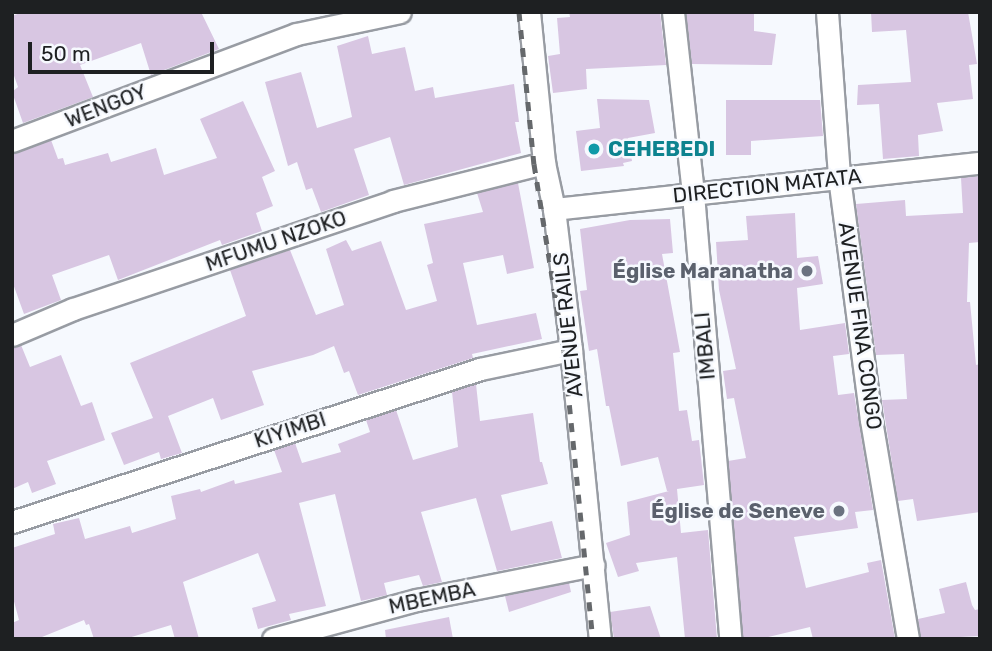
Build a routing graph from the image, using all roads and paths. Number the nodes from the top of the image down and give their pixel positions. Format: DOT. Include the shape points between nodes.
graph roads {
  1 [pos="400,12"];
  2 [pos="529,12"];
  3 [pos="673,12"];
  4 [pos="827,12"];
  5 [pos="12,141"];
  6 [pos="544,163"];
  7 [pos="980,163"];
  8 [pos="839,177"];
  9 [pos="693,194"];
  10 [pos="554,209"];
  11 [pos="12,335"];
  12 [pos="570,350"];
  13 [pos="12,522"];
  14 [pos="594,565"];
  15 [pos="273,639"];
  16 [pos="600,639"];
  17 [pos="730,639"];
  18 [pos="908,639"];
  1 -- 5 [label="street, WENGOY" via="296,34"];
  2 -- 6 [label="street, AVENUE RAILS"];
  3 -- 9 [label="street, IMBALI"];
  4 -- 8 [label="street, AVENUE FINA CONGO"];
  6 -- 10 [label="street, AVENUE RAILS"];
  6 -- 11 [label="street, MFUMU NZOKO" via="393,201 73,309"];
  7 -- 8 [label="street, DIRECTION MATATA"];
  8 -- 9 [label="street, DIRECTION MATATA"];
  8 -- 18 [label="street, AVENUE FINA CONGO" via="871,420"];
  9 -- 10 [label="street, DIRECTION MATATA"];
  9 -- 17 [label="street, IMBALI"];
  10 -- 12 [label="street, AVENUE RAILS"];
  12 -- 13 [label="street, KIYIMBI" via="480,369"];
  12 -- 14 [label="street, AVENUE RAILS"];
  14 -- 15 [label="street, MBEMBA" via="417,600"];
  14 -- 16 [label="street, AVENUE RAILS"];
}
